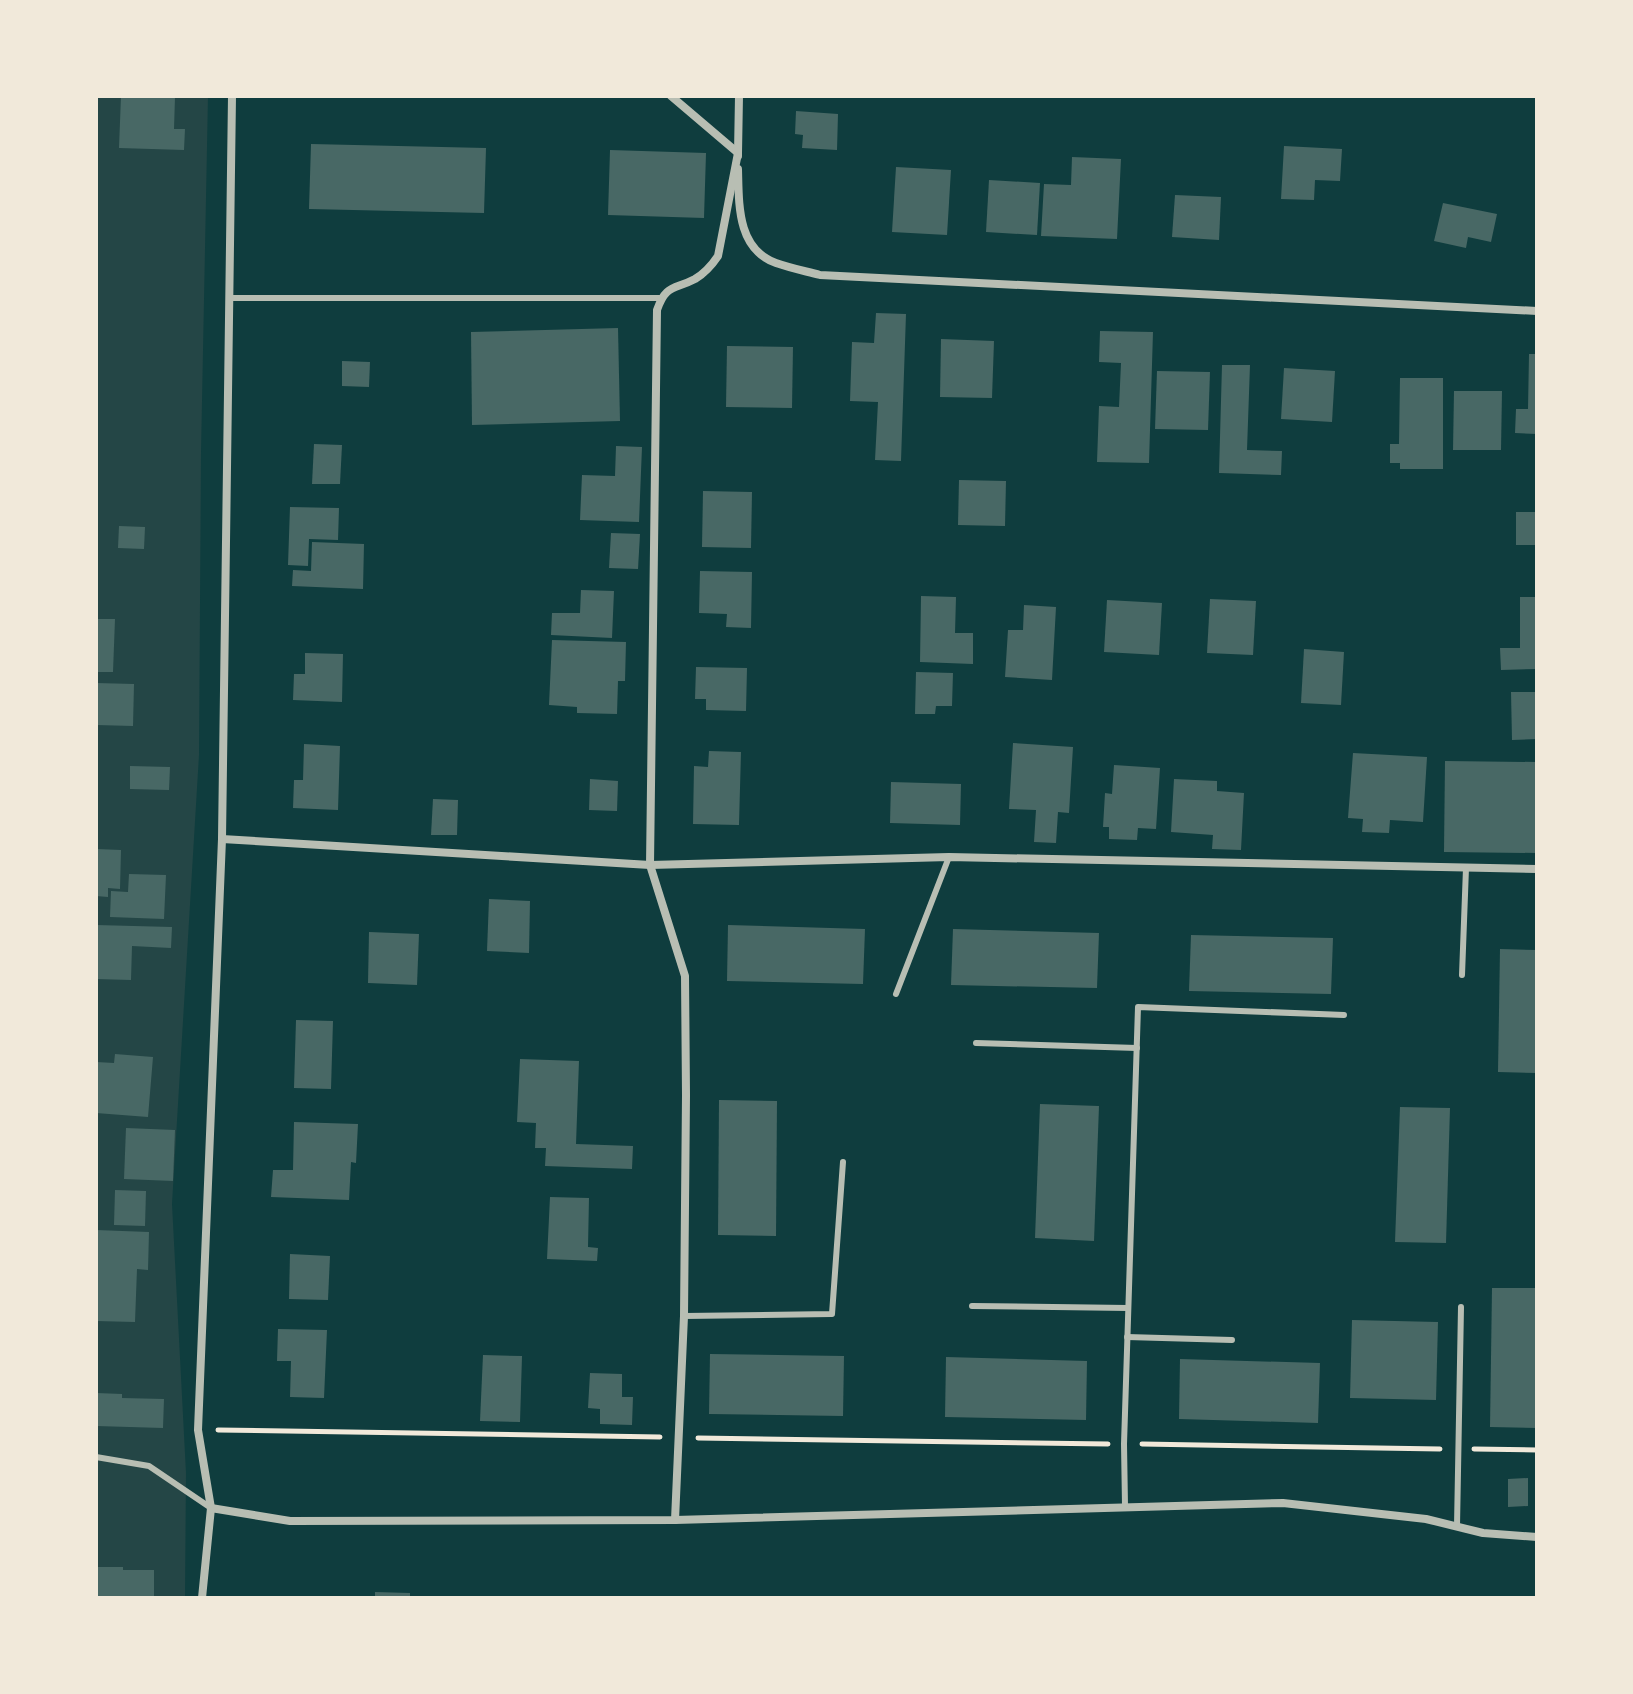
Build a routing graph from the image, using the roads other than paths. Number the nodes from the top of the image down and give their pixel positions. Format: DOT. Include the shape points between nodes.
graph roads {
  1 [pos="232,96"];
  2 [pos="671,96"];
  3 [pos="739,96"];
  4 [pos="738,153"];
  5 [pos="229,298"];
  6 [pos="661,298"];
  7 [pos="1537,311"];
  8 [pos="222,839"];
  9 [pos="949,857"];
  10 [pos="650,865"];
  11 [pos="1466,868"];
  12 [pos="1537,869"];
  13 [pos="1462,975"];
  14 [pos="896,994"];
  15 [pos="1344,1015"];
  16 [pos="976,1043"];
  17 [pos="1137,1048"];
  18 [pos="843,1162"];
  19 [pos="972,1306"];
  20 [pos="1461,1307"];
  21 [pos="1128,1308"];
  22 [pos="684,1316"];
  23 [pos="1127,1337"];
  24 [pos="1232,1340"];
  25 [pos="96,1457"];
  26 [pos="1125,1506"];
  27 [pos="211,1508"];
  28 [pos="675,1520"];
  29 [pos="1457,1526"];
  30 [pos="1537,1537"];
  31 [pos="202,1598"];
  1 -- 5 [label="street"];
  2 -- 4 [label="street"];
  3 -- 4 [label="street"];
  4 -- 6 [label="street" via="718,256 696,279"];
  4 -- 7 [label="street" via="739,214 751,248 773,262 820,275"];
  5 -- 6 [label="lane"];
  5 -- 8 [label="street"];
  6 -- 10 [label="street"];
  8 -- 10 [label="street"];
  8 -- 27 [label="street" via="198,1430"];
  9 -- 10 [label="street"];
  9 -- 11 [label="street"];
  9 -- 14 [label="lane"];
  10 -- 22 [label="street" via="685,976"];
  11 -- 12 [label="street"];
  11 -- 13 [label="lane"];
  15 -- 17 [label="lane" via="1138,1007"];
  16 -- 17 [label="lane"];
  17 -- 21 [label="lane"];
  18 -- 22 [label="lane" via="832,1314"];
  19 -- 21 [label="lane"];
  20 -- 29 [label="lane"];
  21 -- 23 [label="lane"];
  22 -- 28 [label="street"];
  23 -- 24 [label="lane"];
  23 -- 26 [label="lane"];
  25 -- 27 [label="lane" via="149,1466"];
  26 -- 28 [label="street"];
  26 -- 29 [label="street" via="1283,1503"];
  27 -- 28 [label="street" via="290,1521"];
  27 -- 31 [label="street"];
  29 -- 30 [label="street"];
}
